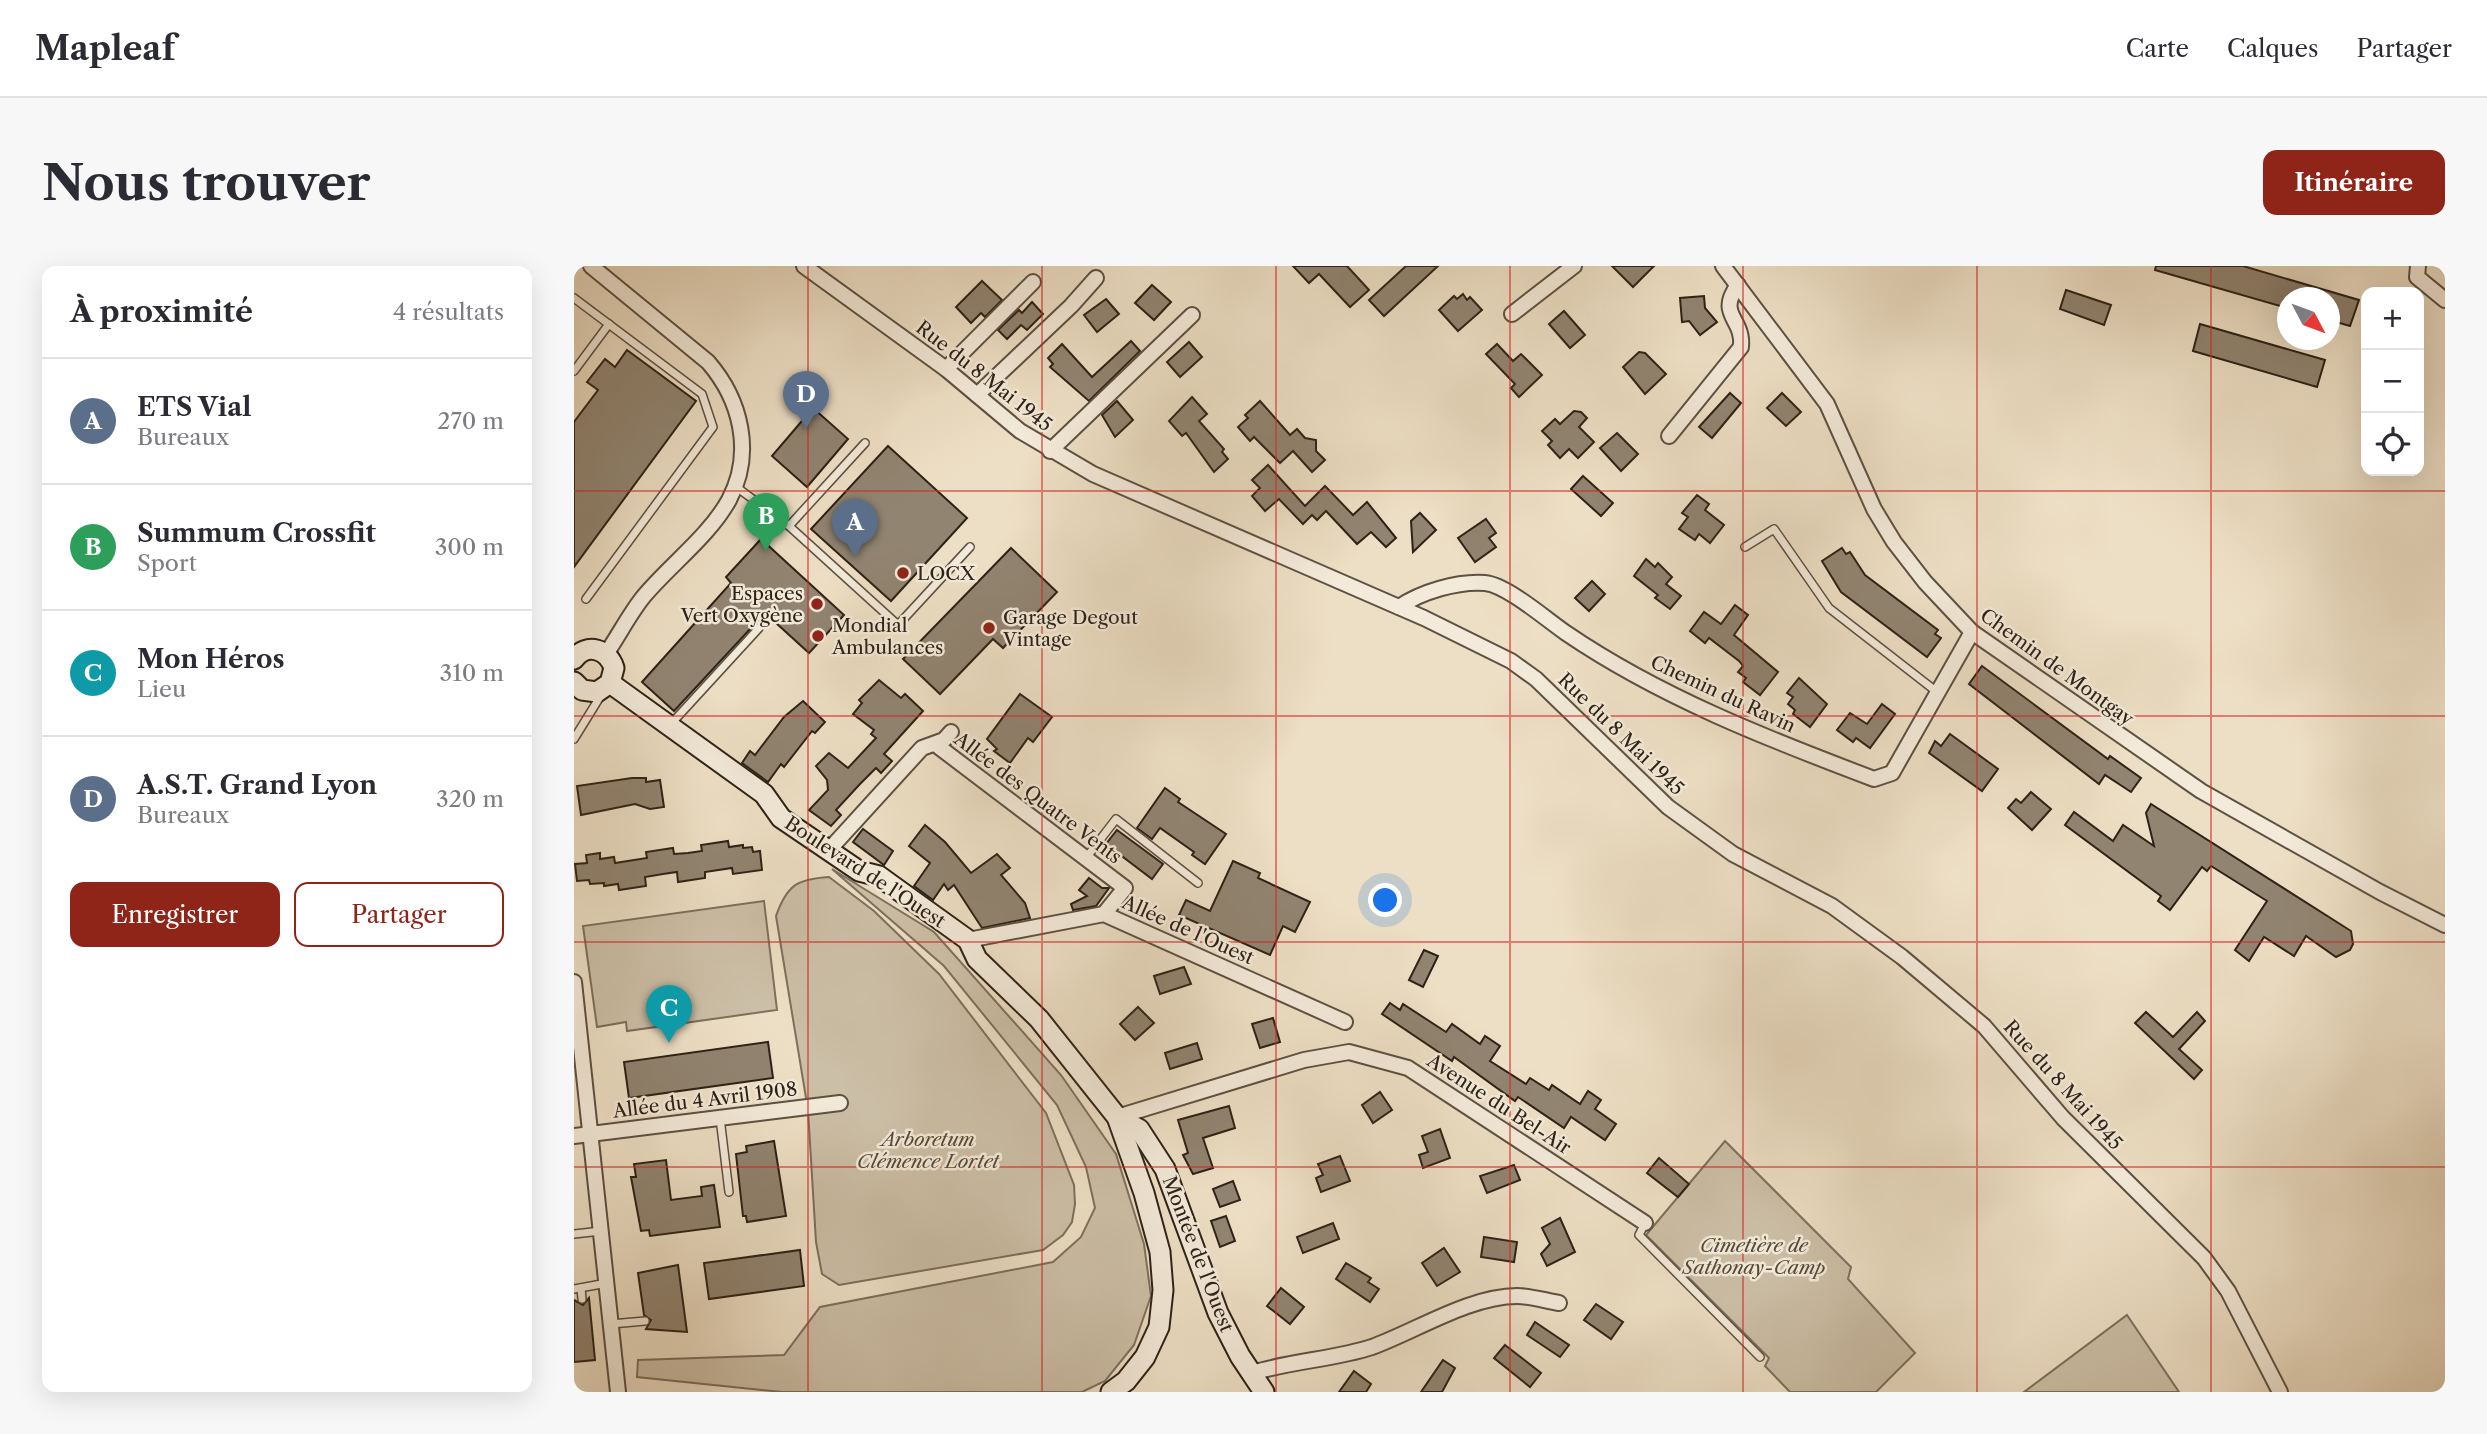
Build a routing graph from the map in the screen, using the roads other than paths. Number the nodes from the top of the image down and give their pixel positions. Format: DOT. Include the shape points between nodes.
graph roads {
  1 [pos="591,266"];
  2 [pos="804,266"];
  3 [pos="1574,266"];
  4 [pos="1723,266"];
  5 [pos="2418,266"];
  6 [pos="1096,278"];
  7 [pos="1033,282"];
  8 [pos="1738,285"];
  9 [pos="574,298"];
  10 [pos="2445,300"];
  11 [pos="1512,314"];
  12 [pos="1192,315"];
  13 [pos="609,324"];
  14 [pos="946,369"];
  15 [pos="574,371"];
  16 [pos="977,396"];
  17 [pos="1669,436"];
  18 [pos="864,443"];
  19 [pos="1050,451"];
  20 [pos="735,485"];
  21 [pos="789,526"];
  22 [pos="970,547"];
  23 [pos="1745,547"];
  24 [pos="586,599"];
  25 [pos="1399,607"];
  26 [pos="759,628"];
  27 [pos="1972,632"];
  28 [pos="606,654"];
  29 [pos="574,659"];
  30 [pos="608,686"];
  31 [pos="577,691"];
  32 [pos="1938,692"];
  33 [pos="670,726"];
  34 [pos="951,732"];
  35 [pos="574,739"];
  36 [pos="935,744"];
  37 [pos="828,851"];
  38 [pos="1086,858"];
  39 [pos="1198,883"];
  40 [pos="1104,914"];
  41 [pos="2445,925"];
  42 [pos="968,940"];
  43 [pos="574,982"];
  44 [pos="1345,1022"];
  45 [pos="840,1103"];
  46 [pos="1117,1117"];
  47 [pos="720,1118"];
  48 [pos="592,1133"];
  49 [pos="574,1136"];
  50 [pos="1124,1143"];
  51 [pos="1154,1152"];
  52 [pos="729,1192"];
  53 [pos="1645,1223"];
  54 [pos="602,1231"];
  55 [pos="574,1234"];
  56 [pos="607,1283"];
  57 [pos="578,1289"];
  58 [pos="582,1299"];
  59 [pos="1559,1303"];
  60 [pos="645,1321"];
  61 [pos="611,1324"];
  62 [pos="1760,1357"];
  63 [pos="1252,1373"];
  64 [pos="618,1392"];
  65 [pos="1111,1392"];
  66 [pos="1264,1392"];
  67 [pos="2280,1392"];
  1 -- 20 [label="street" via="724,380 743,435"];
  2 -- 14 [label="street, Rue du 8 Mai 1945"];
  3 -- 11 [label="street"];
  4 -- 8 [label="street, Chemin de Montgay"];
  5 -- 10 [label="street" via="2417,277"];
  6 -- 16 [label="street"];
  7 -- 14 [label="street"];
  8 -- 17 [label="street" via="1728,299 1728,309 1742,335 1741,347"];
  8 -- 27 [label="street, Chemin de Montgay" via="1827,404 1874,509 1894,542"];
  9 -- 13 [label="lane"];
  12 -- 19 [label="street"];
  13 -- 15 [label="lane"];
  13 -- 24 [label="lane" via="702,394 713,427"];
  14 -- 16 [label="street, Rue du 8 Mai 1945"];
  16 -- 19 [label="street, Rue du 8 Mai 1945"];
  18 -- 21 [label="lane"];
  19 -- 25 [label="street, Rue du 8 Mai 1945"];
  20 -- 21 [label="lane"];
  20 -- 28 [label="street" via="715,518 642,598"];
  21 -- 22 [label="lane" via="898,625"];
  23 -- 32 [label="lane" via="1774,528 1829,608"];
  25 -- 32 [label="street, Chemin du Ravin" via="1415,596 1486,583 1504,590 1596,653 1715,715 1874,779 1892,773"];
  25 -- 67 [label="street, Rue du 8 Mai 1945" via="1511,661 1536,679 1668,807 1733,854 1857,922 1984,1027 2063,1118 2204,1258 2228,1291"];
  26 -- 33 [label="lane"];
  27 -- 32 [label="street, Chemin du Ravin"];
  27 -- 41 [label="street, Chemin de Montgay" via="2201,791"];
  28 -- 29 [label="street" via="591,649"];
  28 -- 30 [label="street" via="614,668"];
  30 -- 31 [label="street" via="597,692"];
  30 -- 33 [label="street, Boulevard de l'Ouest"];
  30 -- 35 [label="lane"];
  33 -- 37 [label="street, Boulevard de l'Ouest" via="764,794 781,818"];
  34 -- 36 [label="street, Allée des Quatre Vents"];
  36 -- 37 [label="street, Allée des Quatre Vents" via="922,748"];
  36 -- 38 [label="street, Allée des Quatre Vents"];
  37 -- 42 [label="street, Boulevard de l'Ouest" via="859,871 879,876"];
  38 -- 39 [label="lane" via="1116,819"];
  38 -- 40 [label="street, Allée des Quatre Vents" via="1125,888"];
  40 -- 42 [label="street, Allée de l'Ouest"];
  40 -- 44 [label="street, Allée de l'Ouest"];
  42 -- 46 [label="street, Boulevard de l'Ouest" via="977,959 1039,1019"];
  43 -- 48 [label="street"];
  45 -- 47 [label="street, Allée du 4 Avril 1908"];
  46 -- 50 [label="street, Boulevard de l'Ouest"];
  46 -- 51 [label="street, Montée de l'Ouest" via="1139,1129"];
  46 -- 53 [label="street, Avenue du Bel-Air" via="1304,1060 1349,1052 1409,1068"];
  47 -- 48 [label="street, Allée du 4 Avril 1908"];
  47 -- 52 [label="lane"];
  48 -- 49 [label="street, Allée du 4 Avril 1908"];
  48 -- 54 [label="street"];
  50 -- 51 [label="street, Montée de l'Ouest"];
  50 -- 65 [label="street, Boulevard de l'Ouest" via="1160,1252 1163,1290 1158,1327 1145,1357"];
  51 -- 63 [label="street, Montée de l'Ouest" via="1165,1169 1218,1313"];
  53 -- 62 [label="lane" via="1639,1235"];
  54 -- 55 [label="lane"];
  54 -- 56 [label="street"];
  56 -- 57 [label="lane"];
  56 -- 61 [label="street"];
  57 -- 58 [label="lane"];
  59 -- 63 [label="street" via="1518,1296 1496,1298 1370,1348"];
  60 -- 61 [label="lane"];
  61 -- 64 [label="street"];
  63 -- 66 [label="street, Montée de l'Ouest"];
}
